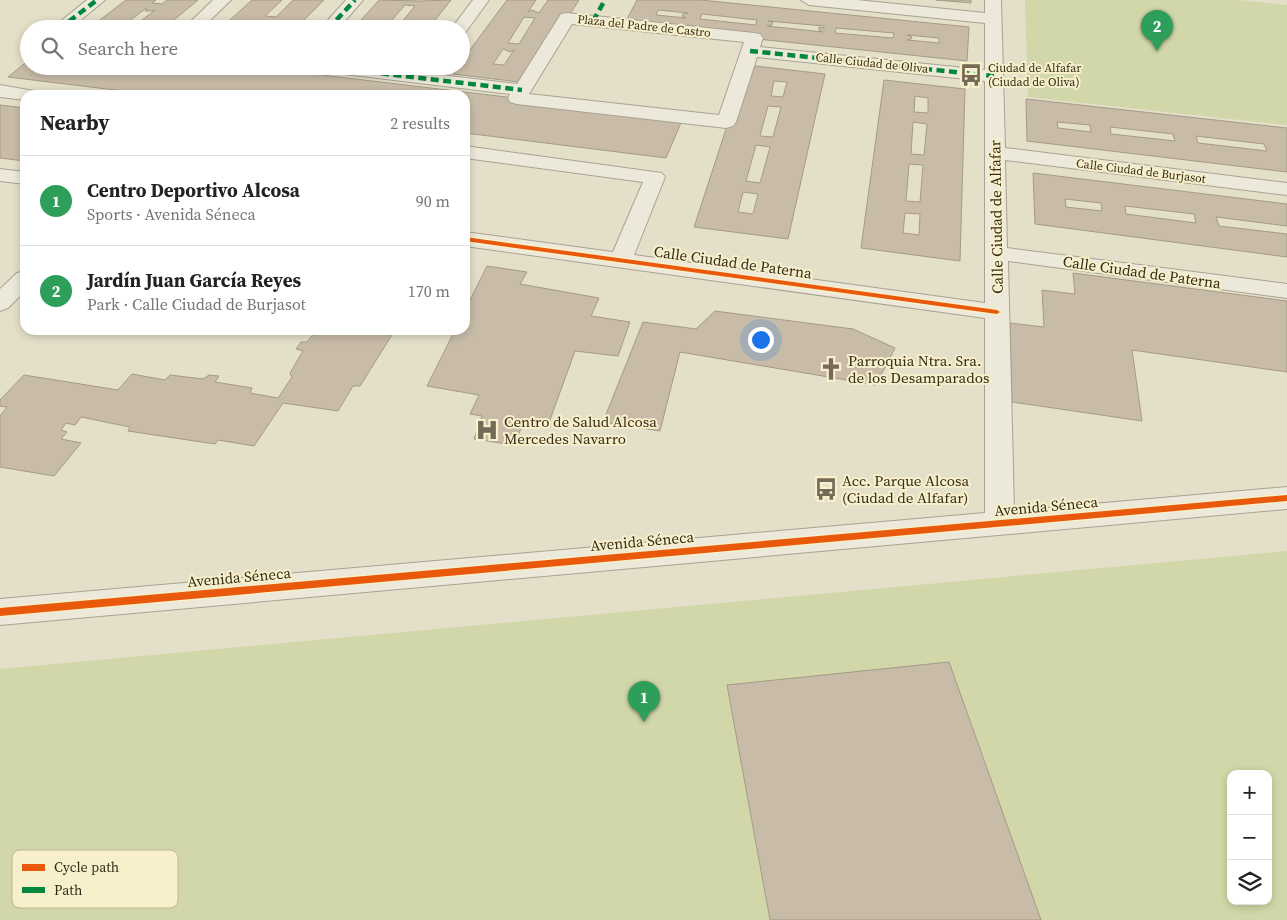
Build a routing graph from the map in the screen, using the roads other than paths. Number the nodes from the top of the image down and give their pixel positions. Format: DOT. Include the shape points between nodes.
graph roads {
  1 [pos="97,0"];
  2 [pos="224,0"];
  3 [pos="355,0"];
  4 [pos="481,0"];
  5 [pos="605,0"];
  6 [pos="809,0"];
  7 [pos="993,9"];
  8 [pos="70,20"];
  9 [pos="201,20"];
  10 [pos="336,20"];
  11 [pos="466,20"];
  12 [pos="593,21"];
  13 [pos="750,51"];
  14 [pos="442,75"];
  15 [pos="994,76"];
  16 [pos="522,90"];
  17 [pos="0,91"];
  18 [pos="20,94"];
  19 [pos="470,153"];
  20 [pos="995,153"];
  21 [pos="0,175"];
  22 [pos="20,177"];
  23 [pos="1287,189"];
  24 [pos="470,240"];
  25 [pos="997,253"];
  26 [pos="621,260"];
  27 [pos="20,283"];
  28 [pos="1287,291"];
  29 [pos="0,303"];
  30 [pos="997,312"];
  31 [pos="1287,498"];
  32 [pos="1000,523"];
  33 [pos="0,612"];
  1 -- 8 [label="street"];
  2 -- 9 [label="street"];
  3 -- 10 [label="street"];
  4 -- 11 [label="street"];
  5 -- 12 [label="street"];
  6 -- 7 [label="street"];
  7 -- 15 [label="street, Calle Ciudad de Alfafar"];
  12 -- 13 [label="street, Plaza del Padre de Castro" via="754,38"];
  12 -- 16 [label="street, Plaza del Padre de Castro" via="567,18"];
  13 -- 15 [label="street, Calle Ciudad de Oliva"];
  13 -- 16 [label="street" via="726,122 518,98"];
  14 -- 16 [label="street"];
  15 -- 20 [label="street, Calle Ciudad de Alfafar"];
  17 -- 18 [label="street"];
  19 -- 26 [label="street" via="655,177"];
  20 -- 23 [label="street, Calle Ciudad de Burjasot"];
  20 -- 25 [label="street, Calle Ciudad de Alfafar"];
  21 -- 22 [label="street"];
  24 -- 26 [label="street, Calle Ciudad de Paterna"];
  25 -- 28 [label="street, Calle Ciudad de Paterna"];
  25 -- 30 [label="street, Calle Ciudad de Alfafar"];
  26 -- 30 [label="street, Calle Ciudad de Paterna"];
  27 -- 29 [label="street"];
  30 -- 32 [label="street, Calle Ciudad de Alfafar"];
  31 -- 32 [label="street, Avenida Séneca"];
  32 -- 33 [label="street, Avenida Séneca"];
}
